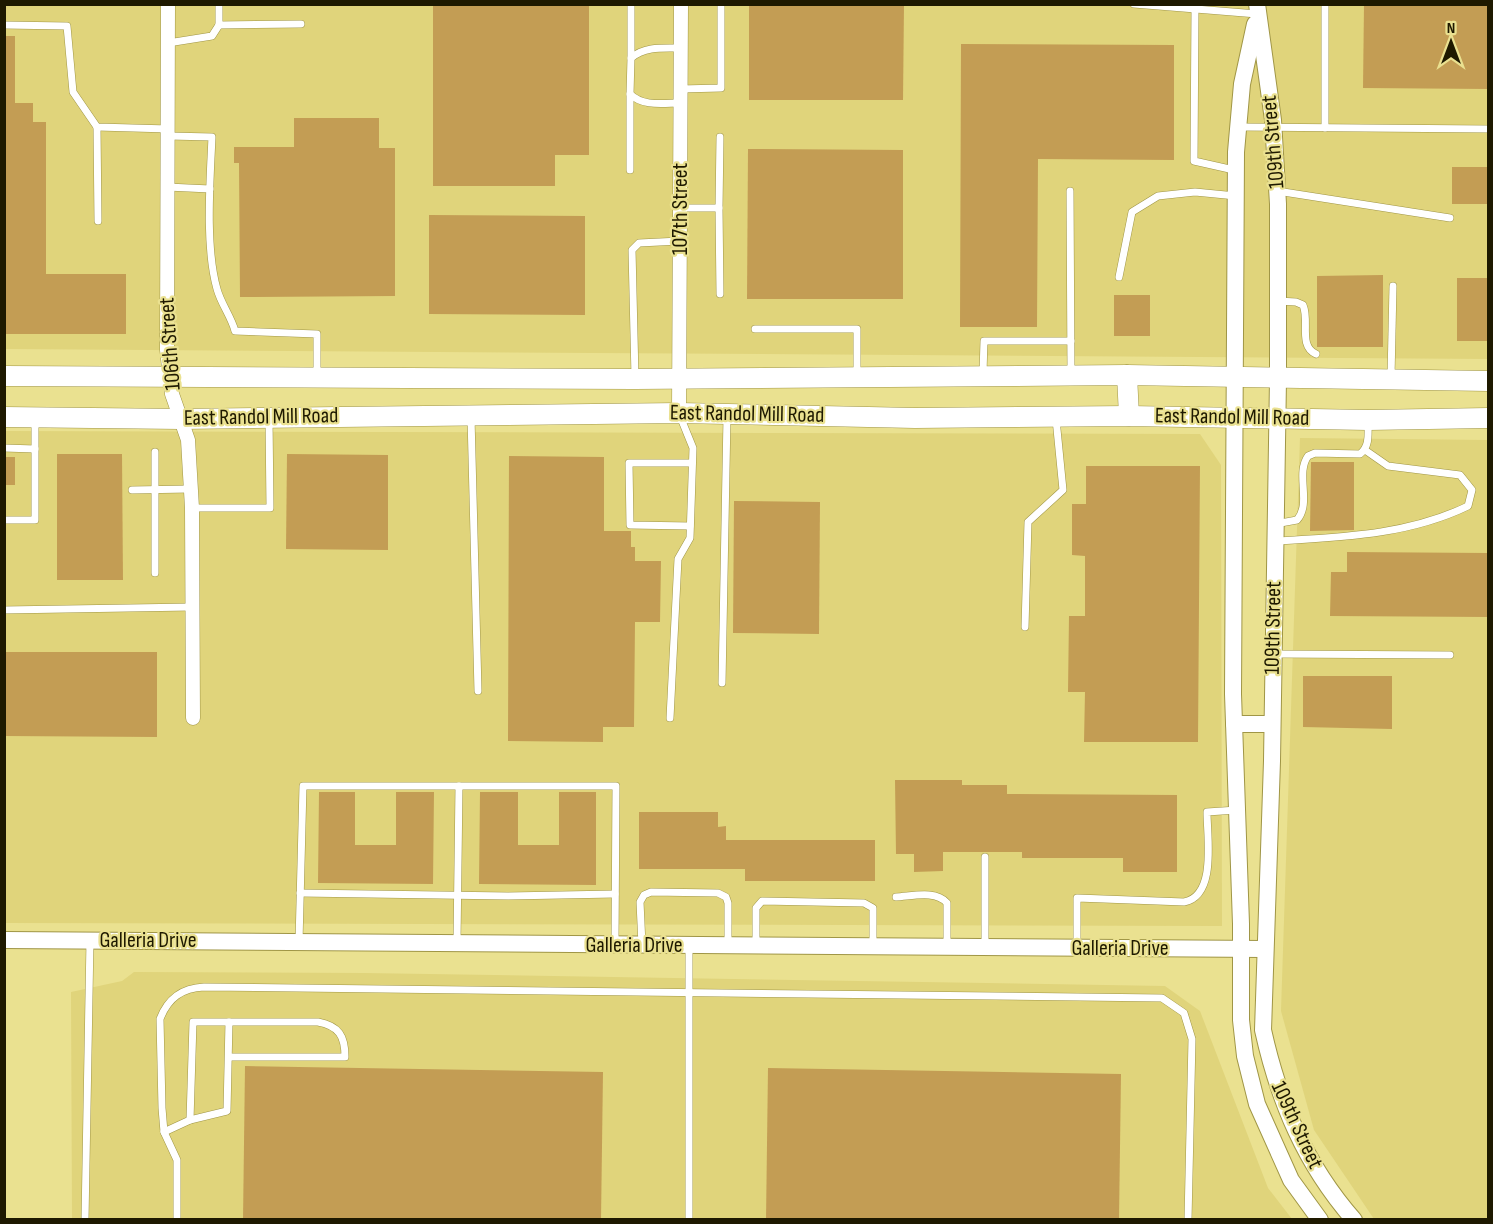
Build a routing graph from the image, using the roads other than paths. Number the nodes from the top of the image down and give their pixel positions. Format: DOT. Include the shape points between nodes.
graph roads {
  1 [pos="168,4"];
  2 [pos="219,4"];
  3 [pos="631,4"];
  4 [pos="681,4"];
  5 [pos="721,4"];
  6 [pos="1134,4"];
  7 [pos="1325,4"];
  8 [pos="1195,9"];
  9 [pos="1257,9"];
  10 [pos="301,24"];
  11 [pos="4,25"];
  12 [pos="219,25"];
  13 [pos="168,44"];
  14 [pos="681,48"];
  15 [pos="631,58"];
  16 [pos="681,88"];
  17 [pos="630,94"];
  18 [pos="680,103"];
  19 [pos="1238,127"];
  20 [pos="97,128"];
  21 [pos="1274,128"];
  22 [pos="1325,128"];
  23 [pos="1488,129"];
  24 [pos="169,133"];
  25 [pos="720,137"];
  26 [pos="630,170"];
  27 [pos="1236,171"];
  28 [pos="167,187"];
  29 [pos="210,189"];
  30 [pos="1070,190"];
  31 [pos="1277,191"];
  32 [pos="1236,196"];
  33 [pos="680,208"];
  34 [pos="719,208"];
  35 [pos="1450,218"];
  36 [pos="98,221"];
  37 [pos="680,241"];
  38 [pos="1119,278"];
  39 [pos="1393,286"];
  40 [pos="720,294"];
  41 [pos="1278,301"];
  42 [pos="755,329"];
  43 [pos="1071,340"];
  44 [pos="1316,354"];
  45 [pos="1071,375"];
  46 [pos="1127,375"];
  47 [pos="4,376"];
  48 [pos="983,376"];
  49 [pos="170,377"];
  50 [pos="857,377"];
  51 [pos="318,378"];
  52 [pos="1236,378"];
  53 [pos="679,379"];
  54 [pos="1278,379"];
  55 [pos="635,380"];
  56 [pos="1391,380"];
  57 [pos="1488,381"];
  58 [pos="679,413"];
  59 [pos="471,414"];
  60 [pos="727,415"];
  61 [pos="1129,416"];
  62 [pos="4,417"];
  63 [pos="35,417"];
  64 [pos="269,417"];
  65 [pos="1056,417"];
  66 [pos="1236,417"];
  67 [pos="1276,418"];
  68 [pos="1488,418"];
  69 [pos="181,419"];
  70 [pos="1368,420"];
  71 [pos="4,448"];
  72 [pos="35,449"];
  73 [pos="1365,450"];
  74 [pos="155,452"];
  75 [pos="692,463"];
  76 [pos="190,489"];
  77 [pos="132,490"];
  78 [pos="155,490"];
  79 [pos="192,508"];
  80 [pos="4,520"];
  81 [pos="1275,524"];
  82 [pos="690,526"];
  83 [pos="1275,541"];
  84 [pos="155,573"];
  85 [pos="192,607"];
  86 [pos="4,610"];
  87 [pos="1024,627"];
  88 [pos="1273,654"];
  89 [pos="1450,655"];
  90 [pos="722,683"];
  91 [pos="478,691"];
  92 [pos="670,717"];
  93 [pos="193,718"];
  94 [pos="1234,724"];
  95 [pos="1272,724"];
  96 [pos="459,786"];
  97 [pos="1238,810"];
  98 [pos="985,857"];
  99 [pos="300,893"];
  100 [pos="458,894"];
  101 [pos="615,894"];
  102 [pos="896,897"];
  103 [pos="4,940"];
  104 [pos="90,940"];
  105 [pos="299,942"];
  106 [pos="457,944"];
  107 [pos="615,945"];
  108 [pos="642,945"];
  109 [pos="689,945"];
  110 [pos="728,945"];
  111 [pos="756,945"];
  112 [pos="873,946"];
  113 [pos="947,947"];
  114 [pos="985,947"];
  115 [pos="1077,948"];
  116 [pos="1240,949"];
  117 [pos="1264,949"];
  118 [pos="689,992"];
  119 [pos="229,1022"];
  120 [pos="229,1057"];
  121 [pos="190,1120"];
  122 [pos="165,1132"];
  123 [pos="85,1220"];
  124 [pos="177,1220"];
  125 [pos="688,1220"];
  126 [pos="1188,1220"];
  127 [pos="1320,1220"];
  128 [pos="1354,1220"];
  1 -- 13 [label="street, 106th Street"];
  2 -- 12 [label="lane"];
  3 -- 15 [label="lane"];
  4 -- 14 [label="street, 107th Street"];
  5 -- 16 [label="lane" via="721,88"];
  6 -- 8 [label="lane"];
  7 -- 22 [label="lane"];
  8 -- 9 [label="lane"];
  8 -- 27 [label="lane" via="1194,161"];
  9 -- 19 [label="street, 109th Street"];
  9 -- 21 [label="street, 109th Street"];
  10 -- 12 [label="lane"];
  11 -- 20 [label="lane" via="68,26 73,92"];
  12 -- 13 [label="lane" via="212,36"];
  13 -- 24 [label="street, 106th Street"];
  14 -- 15 [label="lane" via="648,49"];
  14 -- 16 [label="street, 107th Street"];
  15 -- 17 [label="lane"];
  16 -- 18 [label="street, 107th Street"];
  17 -- 18 [label="lane" via="645,103"];
  17 -- 26 [label="lane"];
  18 -- 33 [label="street, 107th Street"];
  19 -- 21 [label="lane"];
  19 -- 27 [label="street, 109th Street"];
  20 -- 24 [label="lane"];
  20 -- 36 [label="lane"];
  21 -- 22 [label="lane"];
  21 -- 31 [label="street, 109th Street"];
  22 -- 23 [label="lane"];
  24 -- 28 [label="street, 106th Street"];
  24 -- 29 [label="lane" via="212,137"];
  25 -- 34 [label="lane"];
  27 -- 32 [label="street, 109th Street"];
  28 -- 29 [label="lane"];
  28 -- 49 [label="street, 106th Street"];
  29 -- 51 [label="lane" via="216,288 235,331 316,334"];
  30 -- 43 [label="lane"];
  31 -- 35 [label="lane"];
  31 -- 41 [label="street, 109th Street"];
  32 -- 38 [label="lane" via="1195,192 1158,196 1132,212"];
  32 -- 52 [label="street, 109th Street"];
  33 -- 34 [label="lane"];
  33 -- 37 [label="street, 107th Street"];
  34 -- 40 [label="lane"];
  37 -- 53 [label="street, 107th Street"];
  37 -- 55 [label="lane" via="639,243 632,250"];
  39 -- 56 [label="lane"];
  41 -- 44 [label="lane" via="1303,305 1306,346"];
  41 -- 54 [label="street, 109th Street"];
  42 -- 50 [label="lane" via="857,329"];
  43 -- 45 [label="lane"];
  43 -- 48 [label="lane" via="984,340"];
  45 -- 46 [label="main road, East Randol Mill Road"];
  45 -- 48 [label="main road, East Randol Mill Road"];
  46 -- 52 [label="main road, East Randol Mill Road"];
  46 -- 61 [label="main road"];
  47 -- 49 [label="main road, East Randol Mill Road"];
  48 -- 50 [label="main road, East Randol Mill Road"];
  49 -- 51 [label="main road, East Randol Mill Road"];
  49 -- 69 [label="street, 106th Street"];
  50 -- 53 [label="main road, East Randol Mill Road"];
  51 -- 55 [label="main road, East Randol Mill Road"];
  52 -- 54 [label="main road, East Randol Mill Road"];
  52 -- 66 [label="street, 109th Street"];
  53 -- 55 [label="main road, East Randol Mill Road"];
  53 -- 58 [label="street, 107th Street"];
  54 -- 56 [label="main road, East Randol Mill Road"];
  54 -- 67 [label="street, 109th Street"];
  56 -- 57 [label="main road, East Randol Mill Road"];
  58 -- 59 [label="main road, East Randol Mill Road"];
  58 -- 60 [label="main road, East Randol Mill Road"];
  58 -- 75 [label="lane" via="693,448"];
  59 -- 64 [label="main road, East Randol Mill Road"];
  59 -- 91 [label="lane"];
  60 -- 65 [label="main road, East Randol Mill Road"];
  60 -- 90 [label="lane"];
  61 -- 65 [label="main road, East Randol Mill Road"];
  61 -- 66 [label="main road, East Randol Mill Road"];
  62 -- 63 [label="main road, East Randol Mill Road"];
  63 -- 69 [label="main road, East Randol Mill Road"];
  63 -- 72 [label="lane"];
  64 -- 69 [label="main road, East Randol Mill Road"];
  64 -- 79 [label="lane" via="270,508"];
  65 -- 87 [label="lane" via="1063,490 1028,522"];
  66 -- 67 [label="main road, East Randol Mill Road"];
  66 -- 94 [label="street, 109th Street"];
  67 -- 70 [label="main road, East Randol Mill Road"];
  67 -- 81 [label="street, 109th Street"];
  68 -- 70 [label="main road, East Randol Mill Road"];
  69 -- 76 [label="street, 106th Street" via="188,440"];
  70 -- 73 [label="lane"];
  71 -- 72 [label="lane"];
  72 -- 80 [label="lane" via="35,520"];
  73 -- 81 [label="lane" via="1360,454 1308,456 1304,465 1303,514 1298,520"];
  73 -- 83 [label="lane" via="1388,466 1460,475 1472,490 1468,507 1443,518 1366,535"];
  74 -- 78 [label="lane"];
  75 -- 82 [label="lane"];
  75 -- 82 [label="lane" via="629,463 630,525"];
  76 -- 78 [label="lane"];
  76 -- 79 [label="street, 106th Street"];
  77 -- 78 [label="lane"];
  78 -- 84 [label="lane"];
  79 -- 85 [label="street, 106th Street"];
  81 -- 83 [label="street, 109th Street"];
  82 -- 92 [label="lane" via="690,538 678,559"];
  83 -- 88 [label="street, 109th Street"];
  85 -- 86 [label="lane"];
  85 -- 93 [label="street, 106th Street"];
  88 -- 89 [label="lane"];
  88 -- 95 [label="street, 109th Street"];
  94 -- 95 [label="street"];
  94 -- 97 [label="street, 109th Street"];
  95 -- 117 [label="street, 109th Street"];
  96 -- 99 [label="lane" via="303,786"];
  96 -- 100 [label="lane"];
  96 -- 101 [label="lane" via="616,786"];
  97 -- 115 [label="lane" via="1207,812 1204,886 1193,900 1077,898"];
  97 -- 116 [label="street, 109th Street"];
  98 -- 114 [label="lane"];
  99 -- 100 [label="lane"];
  99 -- 105 [label="lane"];
  100 -- 101 [label="lane"];
  100 -- 106 [label="lane"];
  101 -- 107 [label="lane"];
  102 -- 113 [label="lane" via="942,897 947,903"];
  103 -- 104 [label="street, Galleria Drive"];
  104 -- 105 [label="street, Galleria Drive"];
  104 -- 123 [label="lane"];
  105 -- 106 [label="street, Galleria Drive"];
  106 -- 107 [label="street, Galleria Drive"];
  107 -- 108 [label="street, Galleria Drive"];
  108 -- 109 [label="street, Galleria Drive"];
  108 -- 110 [label="lane" via="640,902 651,892 718,893 726,897"];
  109 -- 110 [label="street, Galleria Drive"];
  109 -- 118 [label="lane"];
  110 -- 111 [label="street, Galleria Drive"];
  111 -- 112 [label="street, Galleria Drive"];
  111 -- 112 [label="lane" via="756,909 762,901 864,903 873,908"];
  112 -- 113 [label="street, Galleria Drive"];
  113 -- 114 [label="street, Galleria Drive"];
  114 -- 115 [label="street, Galleria Drive"];
  115 -- 116 [label="street, Galleria Drive"];
  116 -- 117 [label="street, Galleria Drive"];
  116 -- 127 [label="street, 109th Street" via="1241,1020 1257,1104 1291,1180"];
  117 -- 128 [label="street, 109th Street" via="1263,1030 1272,1072 1303,1148"];
  118 -- 122 [label="lane" via="192,988 172,999 160,1019"];
  118 -- 125 [label="lane"];
  118 -- 126 [label="lane" via="1162,998 1184,1013 1192,1039"];
  119 -- 120 [label="lane"];
  119 -- 120 [label="lane" via="329,1024 342,1035 345,1057"];
  119 -- 121 [label="lane" via="193,1022"];
  120 -- 121 [label="lane" via="228,1111"];
  121 -- 122 [label="lane"];
  122 -- 124 [label="lane" via="177,1161"];
}
